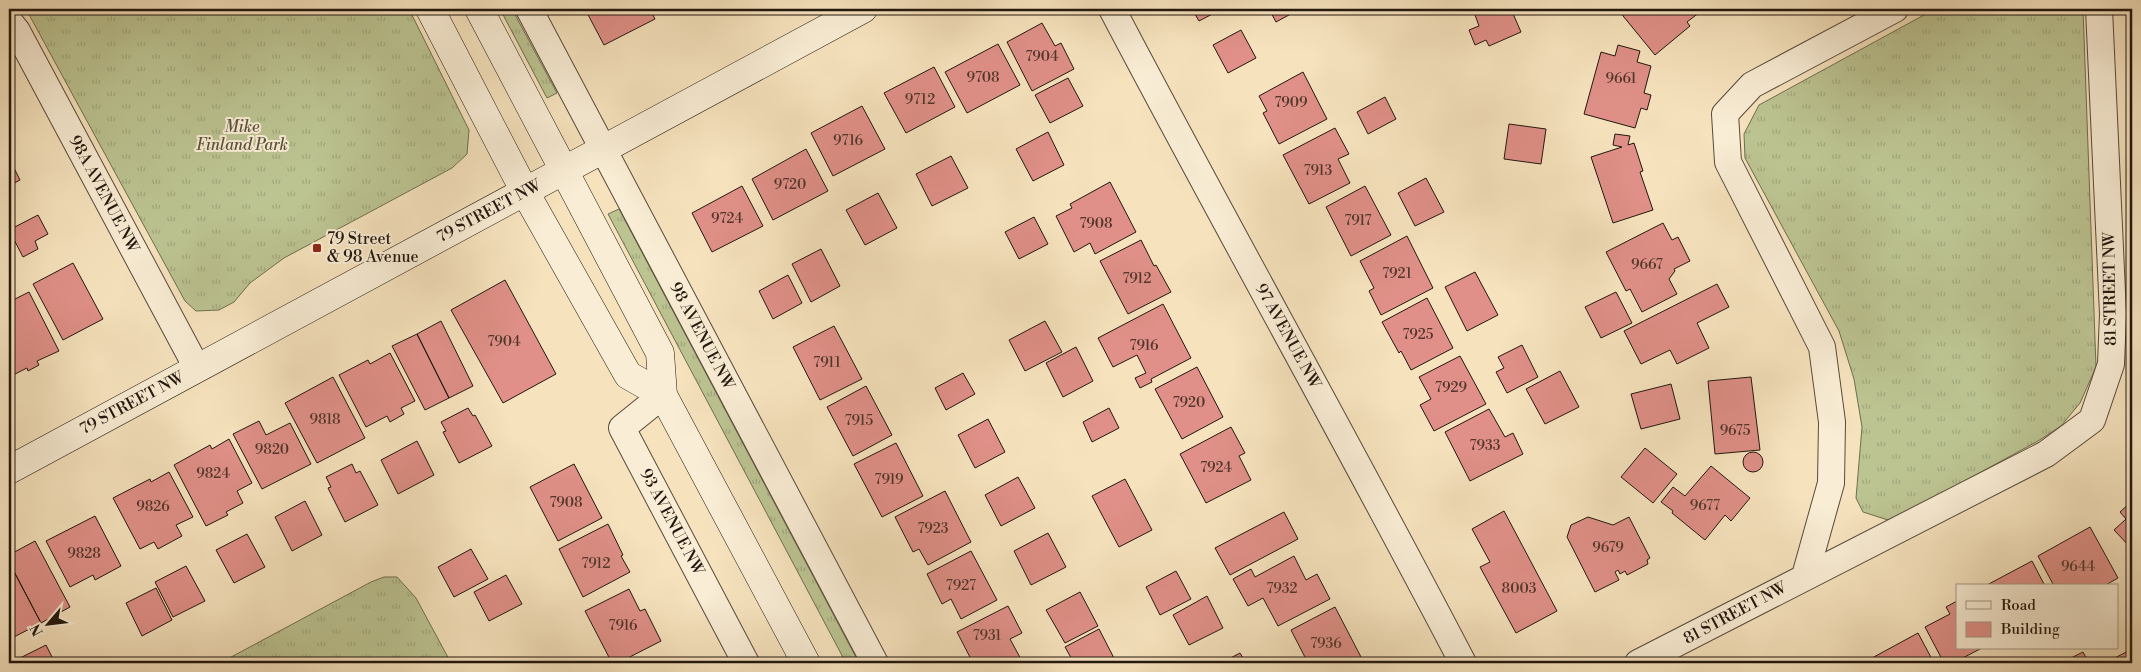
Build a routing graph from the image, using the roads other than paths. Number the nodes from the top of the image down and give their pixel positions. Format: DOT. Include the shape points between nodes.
graph roads {
  1 [pos="430,9"];
  2 [pos="479,9"];
  3 [pos="528,9"];
  4 [pos="863,9"];
  5 [pos="1112,9"];
  6 [pos="1895,9"];
  7 [pos="2099,9"];
  8 [pos="9,20"];
  9 [pos="602,150"];
  10 [pos="564,170"];
  11 [pos="526,192"];
  12 [pos="197,368"];
  13 [pos="663,395"];
  14 [pos="9,470"];
  15 [pos="1805,576"];
  16 [pos="746,663"];
  17 [pos="806,663"];
  18 [pos="876,663"];
  19 [pos="1464,663"];
  20 [pos="1638,663"];
  1 -- 11 [label="main road"];
  2 -- 10 [label="main road"];
  3 -- 9 [label="street, 98 AVENUE NW"];
  4 -- 9 [label="main road, 79 STREET NW"];
  5 -- 19 [label="street, 97 AVENUE NW"];
  6 -- 15 [label="street, 81 STREET NW" via="1752,85 1725,114 1728,162 1822,347 1832,422 1831,483"];
  7 -- 15 [label="street, 81 STREET NW" via="2113,314 2111,364 2092,420 2046,454"];
  8 -- 12 [label="street, 98A AVENUE NW"];
  9 -- 10 [label="main road, 79 STREET NW"];
  9 -- 18 [label="street, 98 AVENUE NW"];
  10 -- 11 [label="main road, 79 STREET NW"];
  10 -- 13 [label="main road" via="660,353"];
  11 -- 12 [label="main road, 79 STREET NW"];
  11 -- 13 [label="main road" via="628,375"];
  12 -- 14 [label="main road, 79 STREET NW"];
  13 -- 16 [label="street, 93 AVENUE NW" via="622,428"];
  13 -- 17 [label="main road"];
  15 -- 20 [label="street, 81 STREET NW"];
}
